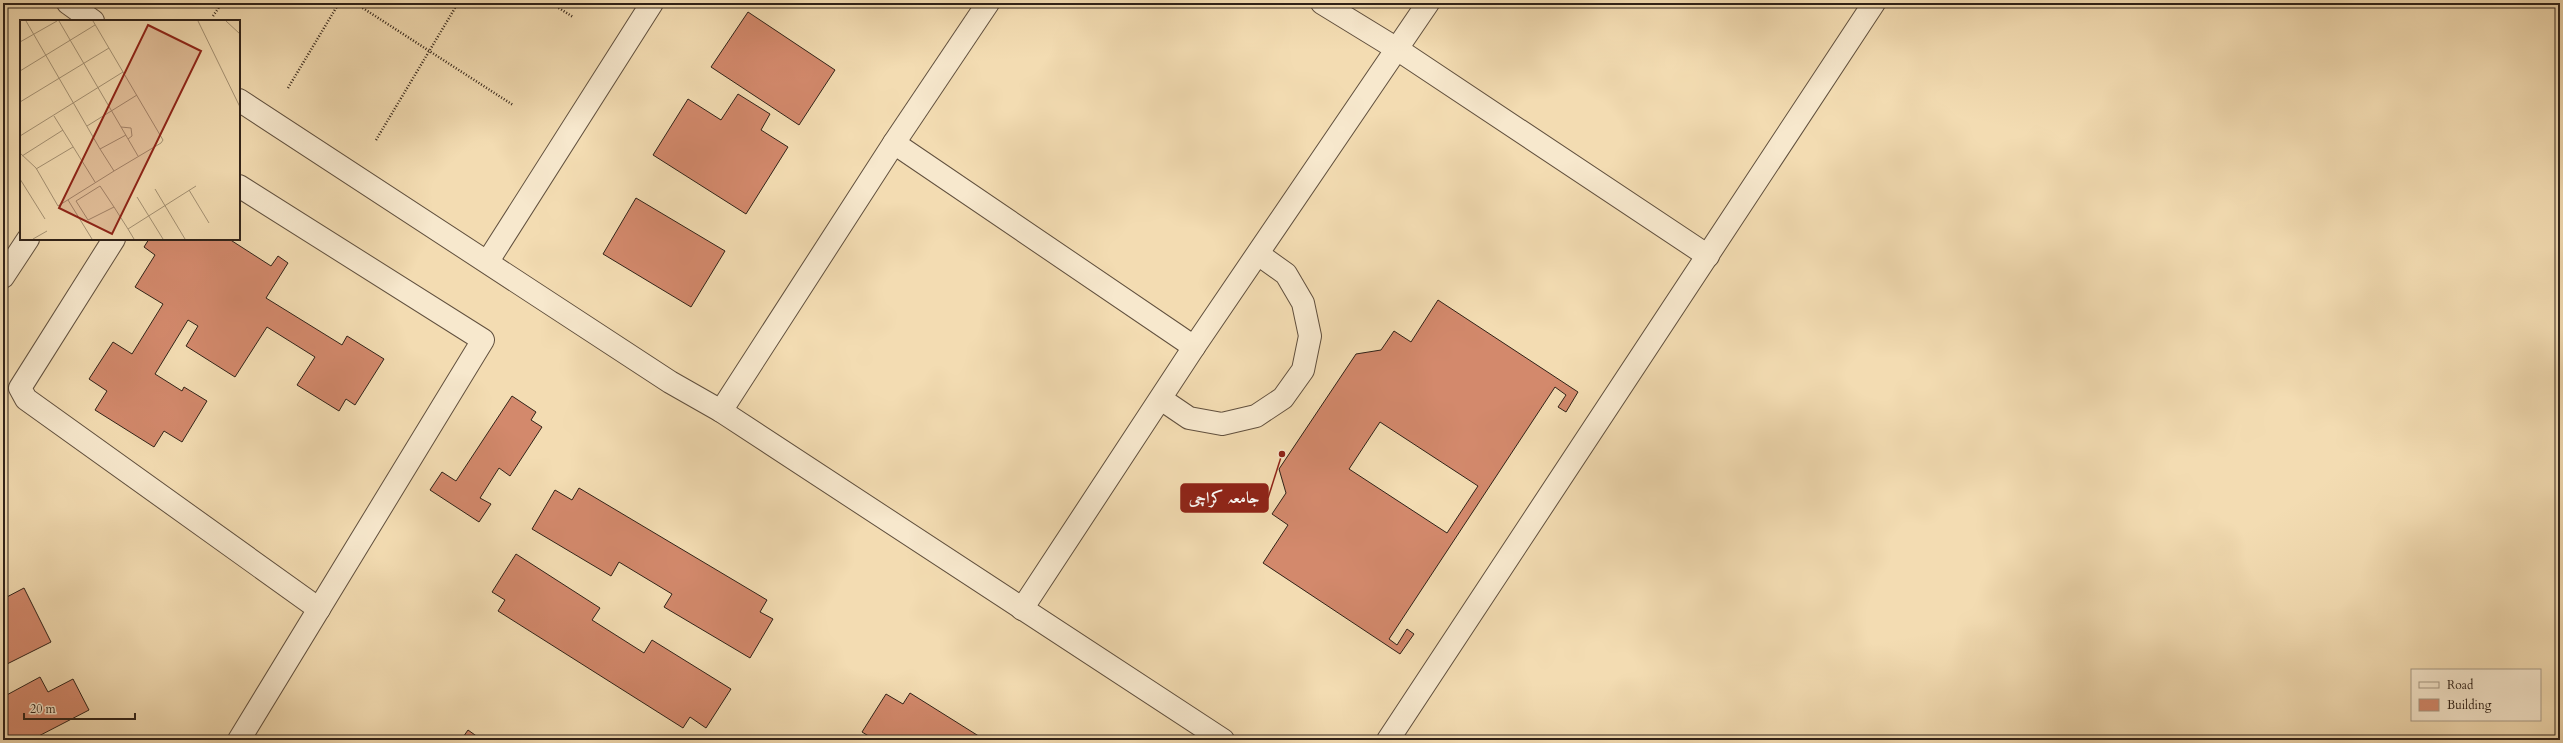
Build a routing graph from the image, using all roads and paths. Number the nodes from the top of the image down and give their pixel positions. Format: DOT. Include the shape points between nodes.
graph roads {
  1 [pos="68,3"];
  2 [pos="222,3"];
  3 [pos="339,3"];
  4 [pos="355,3"];
  5 [pos="458,3"];
  6 [pos="551,3"];
  7 [pos="652,3"];
  8 [pos="988,3"];
  9 [pos="1322,3"];
  10 [pos="1428,3"];
  11 [pos="1874,3"];
  12 [pos="213,16"];
  13 [pos="573,17"];
  14 [pos="92,20"];
  15 [pos="1397,49"];
  16 [pos="429,51"];
  17 [pos="288,88"];
  18 [pos="240,101"];
  19 [pos="513,105"];
  20 [pos="376,140"];
  21 [pos="894,143"];
  22 [pos="240,187"];
  23 [pos="27,240"];
  24 [pos="113,240"];
  25 [pos="1258,254"];
  26 [pos="1708,256"];
  27 [pos="488,261"];
  28 [pos="3,277"];
  29 [pos="1194,347"];
  30 [pos="1161,399"];
  31 [pos="721,411"];
  32 [pos="1022,608"];
  33 [pos="319,609"];
  34 [pos="239,740"];
  35 [pos="1223,740"];
  36 [pos="1388,740"];
  1 -- 14 [label="street"];
  2 -- 12 [label="path"];
  3 -- 17 [label="path"];
  4 -- 16 [label="path"];
  5 -- 16 [label="path"];
  6 -- 13 [label="path"];
  7 -- 27 [label="street"];
  8 -- 21 [label="street"];
  9 -- 15 [label="street"];
  10 -- 15 [label="street"];
  11 -- 26 [label="street"];
  15 -- 25 [label="street"];
  15 -- 26 [label="street"];
  16 -- 19 [label="path"];
  16 -- 20 [label="path"];
  18 -- 27 [label="street"];
  21 -- 29 [label="street"];
  21 -- 31 [label="street"];
  22 -- 33 [label="street" via="483,340"];
  23 -- 28 [label="street"];
  24 -- 33 [label="street" via="20,388 26,399"];
  25 -- 29 [label="street"];
  25 -- 30 [label="street" via="1286,274 1303,303 1310,336 1303,370 1284,398 1256,416 1222,424 1189,418"];
  26 -- 36 [label="street"];
  27 -- 31 [label="street" via="670,382"];
  29 -- 30 [label="street"];
  30 -- 32 [label="street"];
  31 -- 32 [label="street"];
  32 -- 35 [label="street"];
  33 -- 34 [label="street"];
}
